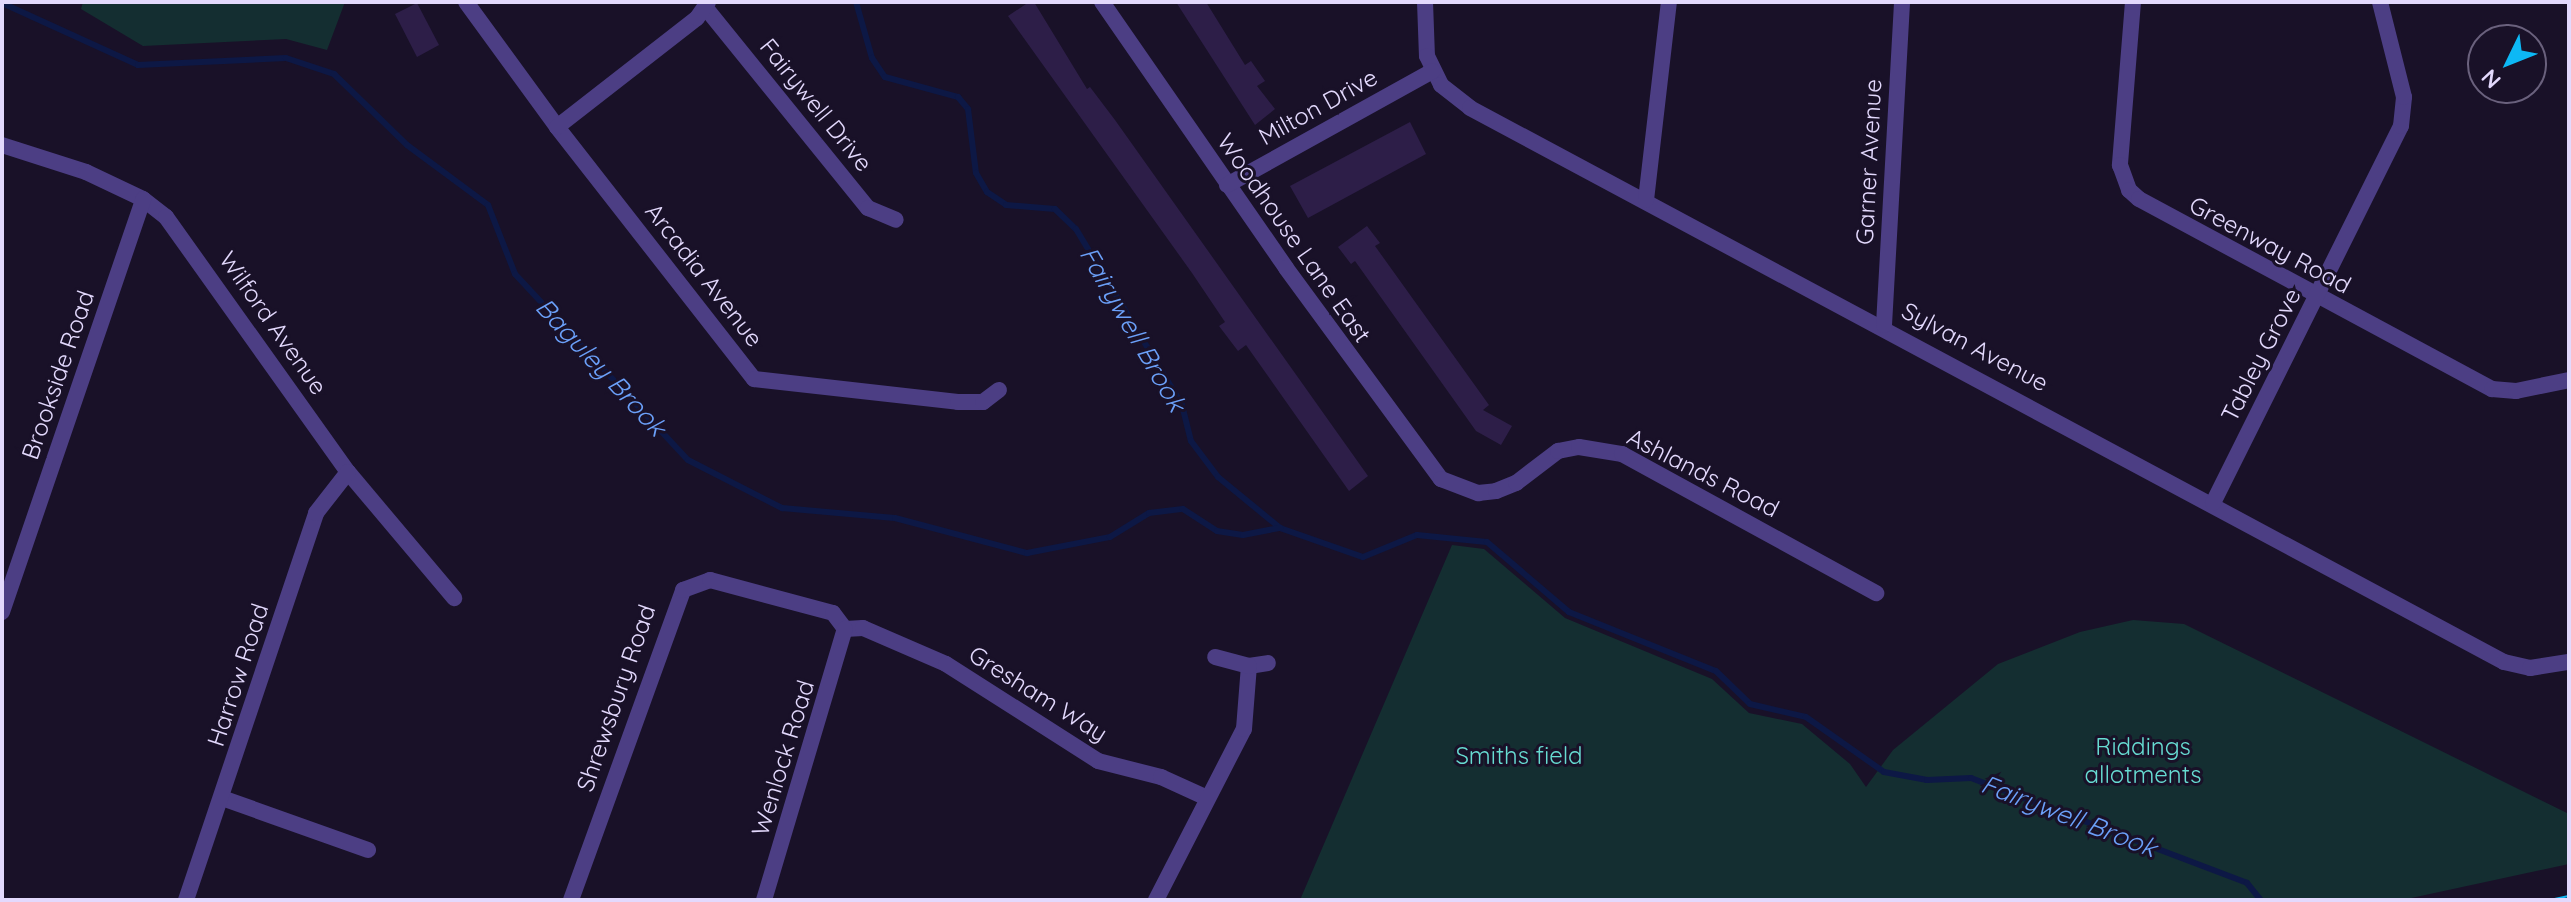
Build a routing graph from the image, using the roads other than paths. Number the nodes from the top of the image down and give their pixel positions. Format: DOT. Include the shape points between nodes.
graph roads {
  1 [pos="466,2"];
  2 [pos="1102,2"];
  3 [pos="1425,2"];
  4 [pos="1669,2"];
  5 [pos="1902,2"];
  6 [pos="2133,2"];
  7 [pos="2380,2"];
  8 [pos="706,5"];
  9 [pos="1433,71"];
  10 [pos="557,127"];
  11 [pos="2,145"];
  12 [pos="1227,185"];
  13 [pos="143,199"];
  14 [pos="1646,200"];
  15 [pos="896,220"];
  16 [pos="2317,297"];
  17 [pos="1884,325"];
  18 [pos="2569,380"];
  19 [pos="999,390"];
  20 [pos="348,472"];
  21 [pos="1459,488"];
  22 [pos="2213,503"];
  23 [pos="1876,593"];
  24 [pos="454,598"];
  25 [pos="2,612"];
  26 [pos="845,629"];
  27 [pos="1215,657"];
  28 [pos="2569,662"];
  29 [pos="1268,663"];
  30 [pos="1249,666"];
  31 [pos="222,798"];
  32 [pos="1207,798"];
  33 [pos="368,850"];
  34 [pos="186,900"];
  35 [pos="571,900"];
  36 [pos="764,900"];
  37 [pos="1156,900"];
  1 -- 10 [label="street, Arcadia Avenue"];
  2 -- 12 [label="street, Woodhouse Lane East"];
  3 -- 9 [label="street" via="1423,41"];
  4 -- 14 [label="street"];
  5 -- 17 [label="street, Garner Avenue"];
  6 -- 16 [label="street, Greenway Road" via="2120,165 2129,190 2153,210"];
  7 -- 16 [label="street, Tabley Grove" via="2404,97 2401,126"];
  8 -- 10 [label="street"];
  8 -- 15 [label="street, Fairywell Drive" via="868,208"];
  9 -- 12 [label="street, Milton Drive"];
  9 -- 14 [label="street, Sylvan Avenue" via="1470,108"];
  10 -- 19 [label="street, Arcadia Avenue" via="754,379 958,402 983,402"];
  11 -- 13 [label="street, Wilford Avenue" via="86,172"];
  12 -- 21 [label="street, Woodhouse Lane East" via="1421,459"];
  13 -- 20 [label="street, Wilford Avenue" via="189,244"];
  13 -- 25 [label="street, Brookside Road"];
  14 -- 17 [label="street, Sylvan Avenue"];
  16 -- 18 [label="street, Greenway Road" via="2492,389 2516,391"];
  16 -- 22 [label="street, Tabley Grove"];
  17 -- 22 [label="street, Sylvan Avenue"];
  20 -- 24 [label="street, Wilford Avenue"];
  20 -- 31 [label="street, Harrow Road" via="316,513"];
  21 -- 23 [label="street, Ashlands Road" via="1496,491 1516,483 1558,451 1579,447 1622,454"];
  22 -- 28 [label="street, Sylvan Avenue" via="2504,662 2530,668"];
  26 -- 32 [label="street, Gresham Way" via="863,628 946,664 1098,761 1161,777"];
  26 -- 35 [label="street, Shrewsbury Road" via="833,613 710,580 683,590"];
  26 -- 36 [label="street, Wenlock Road"];
  27 -- 30 [label="street"];
  29 -- 30 [label="street"];
  30 -- 32 [label="street" via="1244,729"];
  31 -- 33 [label="street"];
  31 -- 34 [label="street, Harrow Road"];
  32 -- 37 [label="street" via="1185,851"];
}
